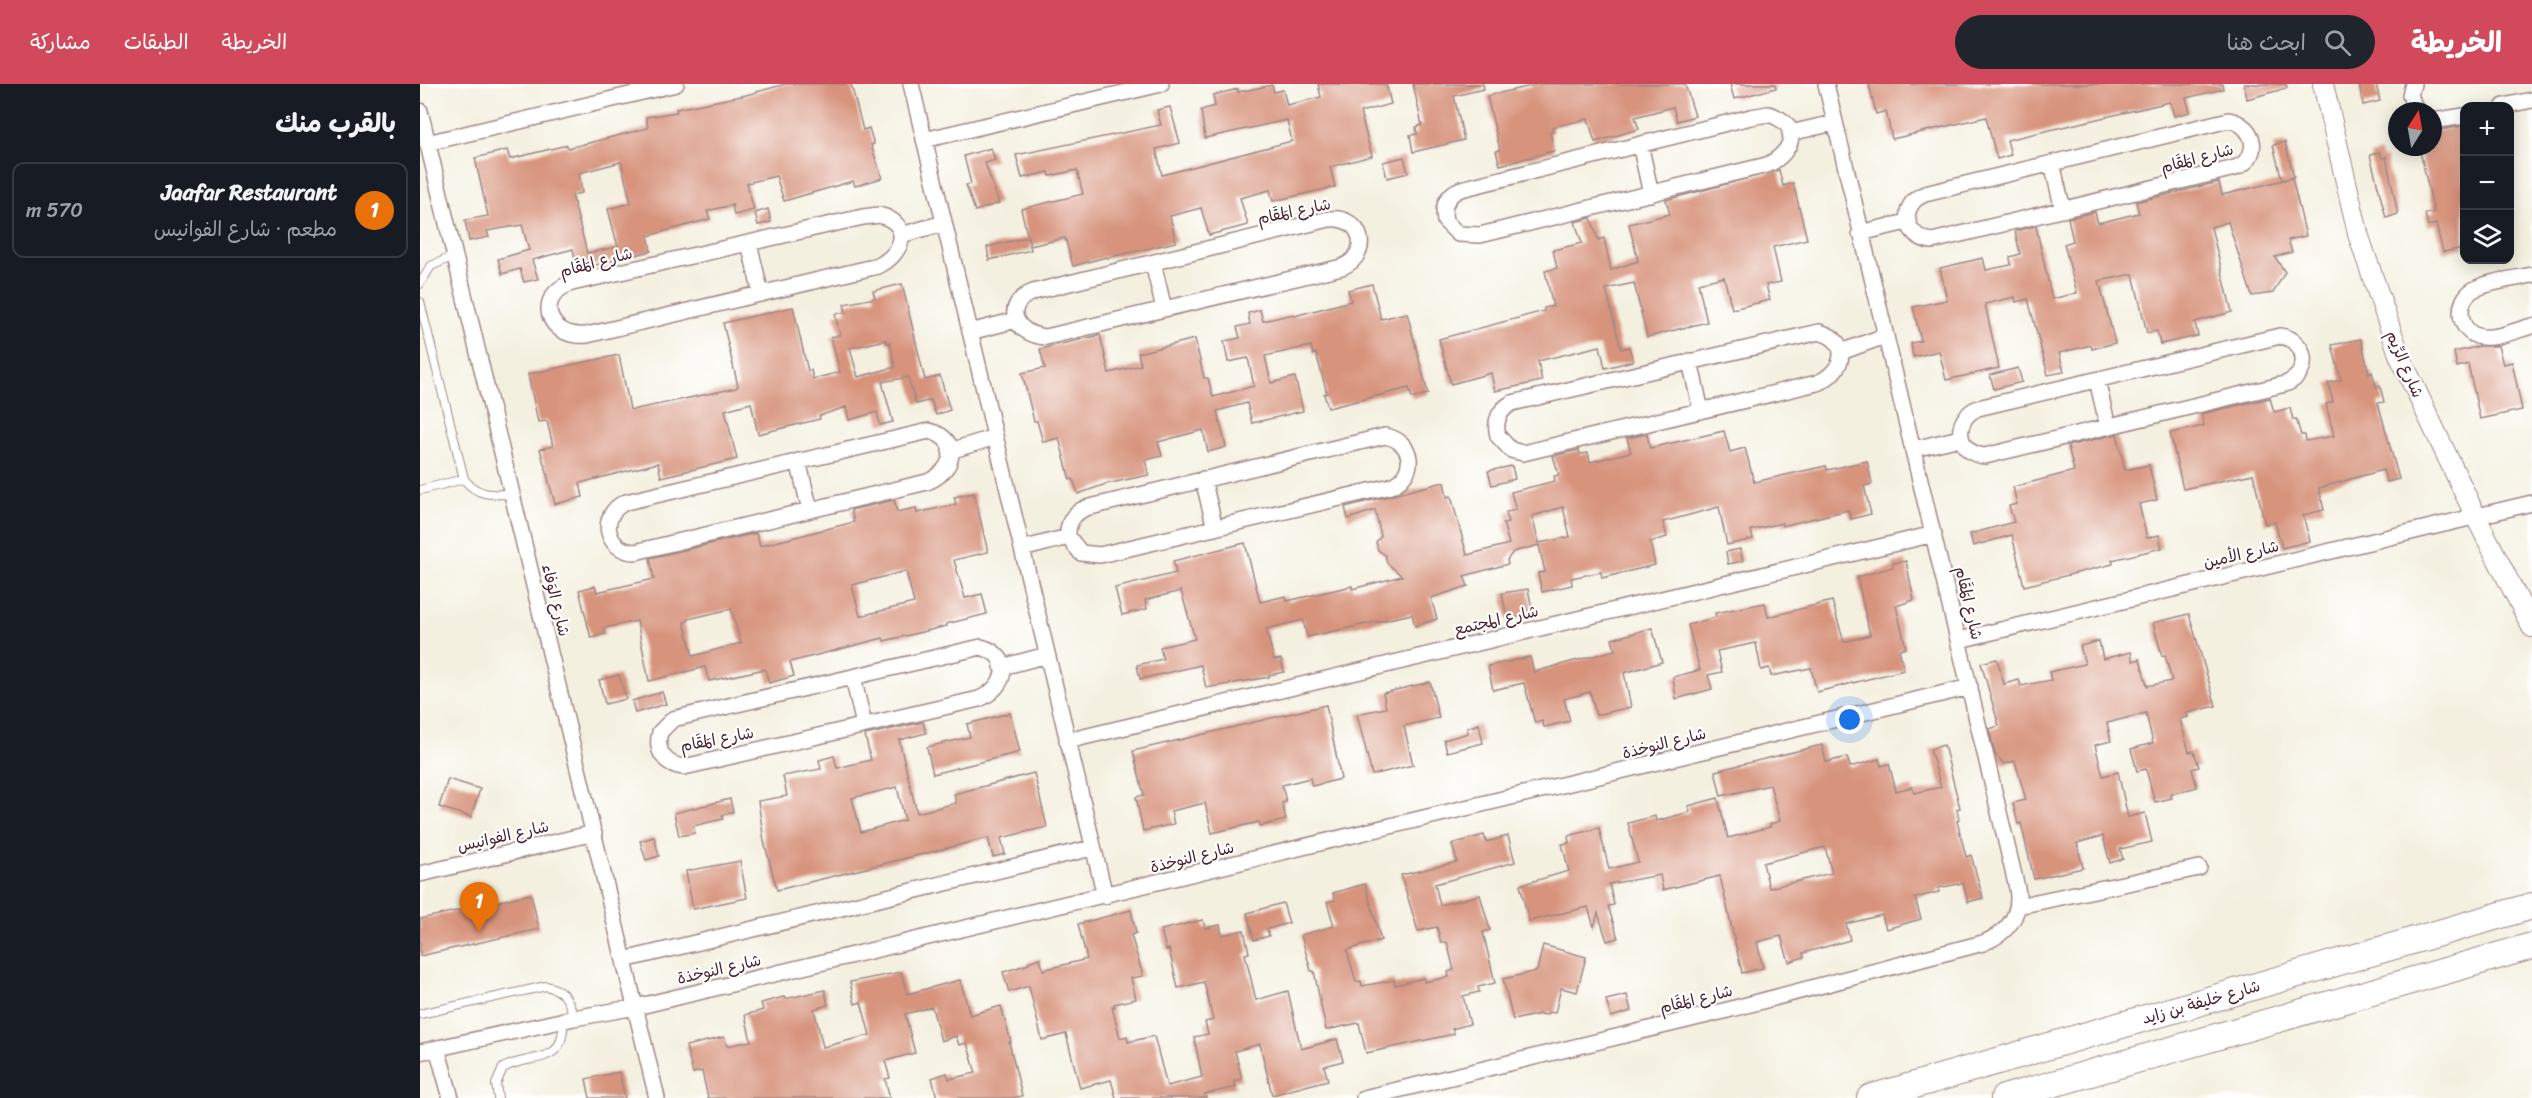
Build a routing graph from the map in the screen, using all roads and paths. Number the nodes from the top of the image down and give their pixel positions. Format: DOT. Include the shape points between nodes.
graph roads {
  1 [pos="676,84"];
  2 [pos="911,84"];
  3 [pos="1161,84"];
  4 [pos="1826,84"];
  5 [pos="2323,84"];
  6 [pos="2413,84"];
  7 [pos="2532,100"];
  8 [pos="2412,102"];
  9 [pos="2514,104"];
  10 [pos="2460,117"];
  11 [pos="421,118"];
  12 [pos="2442,120"];
  13 [pos="1834,123"];
  14 [pos="1790,134"];
  15 [pos="924,140"];
  16 [pos="428,143"];
  17 [pos="1640,144"];
  18 [pos="2052,163"];
  19 [pos="1651,194"];
  20 [pos="2063,210"];
  21 [pos="1907,222"];
  22 [pos="944,223"];
  23 [pos="1860,233"];
  24 [pos="901,235"];
  25 [pos="749,243"];
  26 [pos="454,256"];
  27 [pos="1153,263"];
  28 [pos="2532,275"];
  29 [pos="420,284"];
  30 [pos="761,294"];
  31 [pos="420,302"];
  32 [pos="1164,309"];
  33 [pos="1016,320"];
  34 [pos="2532,326"];
  35 [pos="970,332"];
  36 [pos="1884,336"];
  37 [pos="1841,352"];
  38 [pos="1690,361"];
  39 [pos="2097,380"];
  40 [pos="1701,411"];
  41 [pos="2108,427"];
  42 [pos="995,437"];
  43 [pos="1960,438"];
  44 [pos="1914,449"];
  45 [pos="950,451"];
  46 [pos="798,461"];
  47 [pos="464,479"];
  48 [pos="1203,479"];
  49 [pos="420,490"];
  50 [pos="512,494"];
  51 [pos="2532,503"];
  52 [pos="810,510"];
  53 [pos="2476,517"];
  54 [pos="1215,528"];
  55 [pos="1934,534"];
  56 [pos="1068,537"];
  57 [pos="1022,549"];
  58 [pos="2532,627"];
  59 [pos="1959,640"];
  60 [pos="1047,655"];
  61 [pos="1002,667"];
  62 [pos="853,676"];
  63 [pos="1970,687"];
  64 [pos="864,725"];
  65 [pos="1067,741"];
  66 [pos="594,833"];
  67 [pos="1092,848"];
  68 [pos="2199,868"];
  69 [pos="420,874"];
  70 [pos="2532,893"];
  71 [pos="1105,896"];
  72 [pos="2018,906"];
  73 [pos="2532,906"];
  74 [pos="2458,927"];
  75 [pos="2525,953"];
  76 [pos="624,960"];
  77 [pos="636,1007"];
  78 [pos="420,1014"];
  79 [pos="568,1019"];
  80 [pos="437,1048"];
  81 [pos="420,1052"];
  82 [pos="451,1098"];
  83 [pos="498,1098"];
  84 [pos="657,1098"];
  85 [pos="1364,1098"];
  86 [pos="1870,1098"];
  87 [pos="2004,1098"];
  1 -- 16 [label="street"];
  2 -- 15 [label="street"];
  3 -- 15 [label="street"];
  4 -- 13 [label="street, شارع المَقَام"];
  5 -- 53 [label="street, شارع الرِّيم" via="2359,237 2396,347"];
  6 -- 8 [label="street"];
  7 -- 9 [label="street"];
  10 -- 12 [label="street"];
  11 -- 16 [label="street, شارع الوَفاء"];
  13 -- 14 [label="street"];
  13 -- 23 [label="street, شارع المَقَام"];
  14 -- 17 [label="street" via="1782,120 1768,114"];
  14 -- 19 [label="street" via="1788,150 1767,165"];
  15 -- 22 [label="street"];
  16 -- 26 [label="street, شارع الوَفاء"];
  17 -- 19 [label="street"];
  17 -- 19 [label="street" via="1461,189 1449,196 1444,214 1453,231 1471,237"];
  18 -- 20 [label="street"];
  18 -- 20 [label="street, شارع المَقَام" via="2229,120 2242,124 2252,135 2251,156 2241,166"];
  18 -- 21 [label="street, شارع المَقَام" via="1918,196 1908,208"];
  20 -- 21 [label="street, شارع المَقَام" via="1932,241 1919,238"];
  21 -- 23 [label="street"];
  22 -- 24 [label="street"];
  22 -- 35 [label="street"];
  23 -- 36 [label="street, شارع المَقَام"];
  24 -- 25 [label="street, شارع المَقَام" via="893,221 879,215"];
  24 -- 30 [label="street, شارع المَقَام" via="893,258 878,266"];
  25 -- 30 [label="street"];
  25 -- 30 [label="street, شارع المَقَام" via="565,286 554,295 550,316 564,333 586,335"];
  26 -- 29 [label="lane" via="431,266"];
  26 -- 50 [label="street, شارع الوَفاء"];
  27 -- 32 [label="street"];
  27 -- 32 [label="street, شارع المَقَام" via="1336,219 1355,228 1361,241 1354,260 1342,267"];
  27 -- 33 [label="street, شارع المَقَام" via="1026,295 1017,306"];
  28 -- 34 [label="street" via="2474,290 2463,301 2461,315 2465,327 2477,336"];
  31 -- 47 [label="lane"];
  32 -- 33 [label="street, شارع المَقَام" via="1046,337 1028,334"];
  33 -- 35 [label="street"];
  35 -- 42 [label="street"];
  36 -- 37 [label="street"];
  36 -- 44 [label="street, شارع المَقَام"];
  37 -- 38 [label="street" via="1833,338 1819,332"];
  37 -- 40 [label="street" via="1838,368 1826,380"];
  38 -- 40 [label="street"];
  38 -- 40 [label="street" via="1512,403 1498,417 1498,436 1511,450 1523,453"];
  39 -- 41 [label="street"];
  39 -- 41 [label="street" via="2273,337 2293,340 2304,358 2298,378 2286,384"];
  39 -- 43 [label="street" via="1971,411 1961,423"];
  41 -- 43 [label="street" via="1985,456 1972,454"];
  42 -- 45 [label="street"];
  42 -- 57 [label="street"];
  43 -- 44 [label="street"];
  44 -- 55 [label="street, شارع المَقَام"];
  45 -- 46 [label="street" via="943,437 921,431"];
  45 -- 52 [label="street" via="948,467 936,478"];
  46 -- 52 [label="street"];
  46 -- 52 [label="street" via="626,502 610,515 609,535 622,550 635,552"];
  47 -- 49 [label="lane"];
  47 -- 50 [label="lane" via="479,493"];
  48 -- 54 [label="street"];
  48 -- 54 [label="street" via="1385,436 1404,445 1410,458 1408,472 1391,486"];
  48 -- 56 [label="street" via="1079,511 1070,522"];
  50 -- 66 [label="street, شارع الوَفاء"];
  51 -- 53 [label="street, شارع الأمين"];
  53 -- 58 [label="street, شارع الرِّيم"];
  53 -- 59 [label="street, شارع الأمين"];
  54 -- 56 [label="street" via="1100,555 1081,553"];
  55 -- 59 [label="street, شارع المَقَام"];
  55 -- 65 [label="street, شارع المجتمع"];
  56 -- 57 [label="street"];
  57 -- 60 [label="street"];
  59 -- 63 [label="street, شارع المَقَام"];
  60 -- 61 [label="street"];
  60 -- 65 [label="street"];
  61 -- 62 [label="street, شارع المَقَام" via="995,654 981,647"];
  61 -- 64 [label="street, شارع المَقَام" via="1000,683 988,695"];
  62 -- 64 [label="street"];
  62 -- 64 [label="street, شارع المَقَام" via="673,719 660,732 660,750 667,760 684,767"];
  63 -- 71 [label="street, شارع النوخذة"];
  63 -- 72 [label="street, شارع المَقَام"];
  65 -- 67 [label="street"];
  66 -- 69 [label="street, شارع الفوانيس"];
  66 -- 76 [label="street, شارع الوَفاء"];
  67 -- 71 [label="street"];
  67 -- 76 [label="street, شارع النوخذة"];
  68 -- 72 [label="street"];
  70 -- 74 [label="highway"];
  71 -- 77 [label="street, شارع النوخذة"];
  72 -- 85 [label="street, شارع المَقَام" via="2006,930 1983,943 1720,1012"];
  73 -- 74 [label="highway, شارع خليفة بن زايد"];
  74 -- 86 [label="highway, شارع خليفة بن زايد"];
  75 -- 87 [label="highway"];
  76 -- 77 [label="street, شارع الوَفاء"];
  77 -- 79 [label="street, شارع النوخذة"];
  77 -- 84 [label="street, شارع الوَفاء"];
  78 -- 79 [label="lane" via="546,986 565,994 569,1000"];
  79 -- 80 [label="street, شارع النوخذة"];
  79 -- 83 [label="lane" via="553,1052 503,1068 496,1084"];
  80 -- 81 [label="street, شارع النوخذة"];
  80 -- 82 [label="street"];
}
